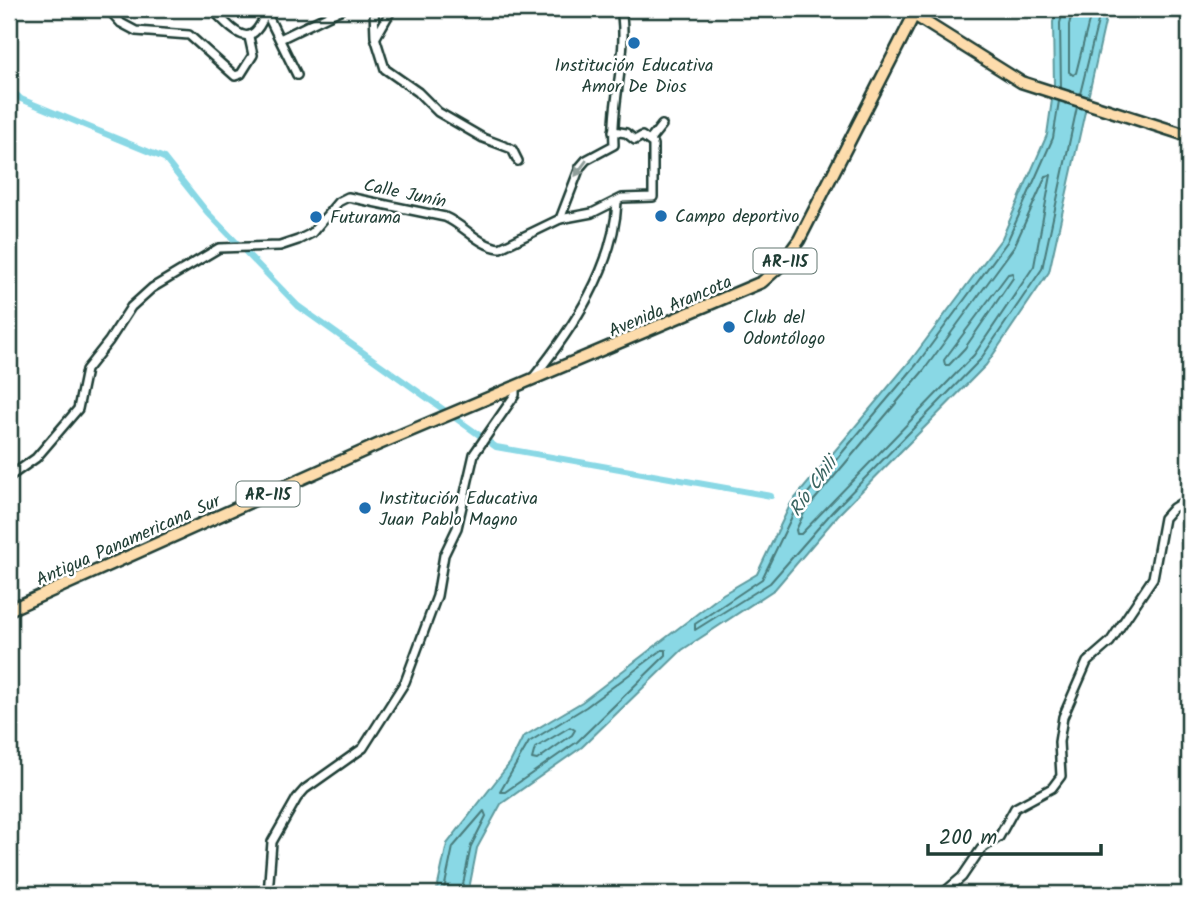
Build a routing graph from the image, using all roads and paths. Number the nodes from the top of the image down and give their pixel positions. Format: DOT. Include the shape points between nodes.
graph roads {
  1 [pos="108,9"];
  2 [pos="212,9"];
  3 [pos="342,9"];
  4 [pos="374,9"];
  5 [pos="392,9"];
  6 [pos="621,9"];
  7 [pos="266,10"];
  8 [pos="915,12"];
  9 [pos="249,37"];
  10 [pos="375,37"];
  11 [pos="280,39"];
  12 [pos="297,75"];
  13 [pos="662,125"];
  14 [pos="613,131"];
  15 [pos="1189,136"];
  16 [pos="650,140"];
  17 [pos="518,161"];
  18 [pos="617,202"];
  19 [pos="561,219"];
  20 [pos="545,364"];
  21 [pos="558,370"];
  22 [pos="530,382"];
  23 [pos="515,388"];
  24 [pos="9,477"];
  25 [pos="1189,498"];
  26 [pos="9,610"];
  27 [pos="268,894"];
  28 [pos="942,894"];
  1 -- 9 [label="street" via="136,31 189,35 235,76 253,55"];
  2 -- 9 [label="street" via="241,36"];
  3 -- 11 [label="street"];
  4 -- 10 [label="street"];
  5 -- 10 [label="street"];
  6 -- 14 [label="street" via="623,47"];
  7 -- 9 [label="street" via="257,32"];
  7 -- 11 [label="street"];
  8 -- 15 [label="main road" via="1007,76"];
  8 -- 21 [label="main road, Avenida Arancota / AR-115" via="799,240 780,266 754,287"];
  10 -- 17 [label="street" via="385,69 438,112 512,149"];
  11 -- 12 [label="street"];
  13 -- 16 [label="street"];
  14 -- 16 [label="street"];
  14 -- 19 [label="street, one-way" via="613,148 595,154 580,167"];
  16 -- 18 [label="street, Calle Junín" via="654,149 653,197 630,196"];
  18 -- 19 [label="street, Calle Junín"];
  18 -- 20 [label="street" via="604,266"];
  19 -- 24 [label="street, Calle Junín" via="500,248 490,247 445,217 343,197 312,233 298,240 208,252 131,307 86,370 78,409 36,458"];
  20 -- 21 [label="main road"];
  20 -- 22 [label="street"];
  21 -- 22 [label="main road, Avenida Arancota / AR-115"];
  22 -- 23 [label="main road, Antigua Panamericana Sur / AR-115"];
  23 -- 26 [label="main road, Antigua Panamericana Sur / AR-115"];
  23 -- 27 [label="street" via="515,395 474,454 457,528 444,555 437,596 405,682 363,748 297,798 272,842"];
  25 -- 28 [label="street" via="1164,518 1153,578 1110,642 1087,662 1063,717 1061,776 1052,788 1015,808 999,837 981,849 962,877"];
}
